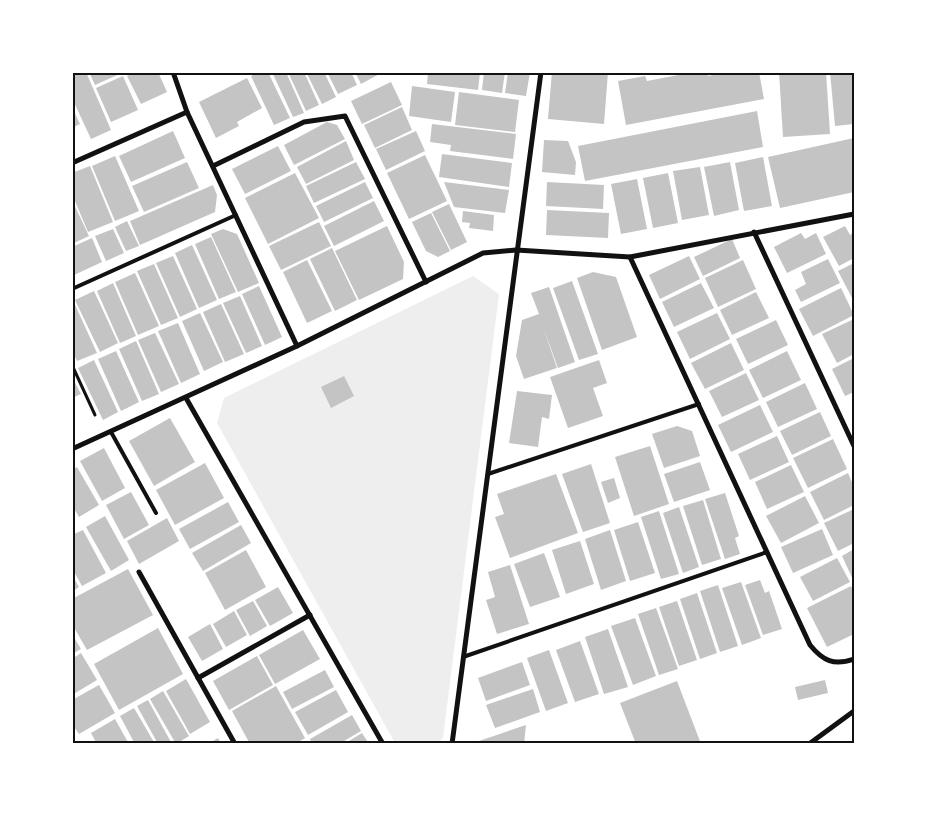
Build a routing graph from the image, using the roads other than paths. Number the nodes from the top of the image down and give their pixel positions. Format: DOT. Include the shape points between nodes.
graph roads {
  1 [pos="173,72"];
  2 [pos="541,72"];
  3 [pos="188,112"];
  4 [pos="72,163"];
  5 [pos="213,166"];
  6 [pos="854,214"];
  7 [pos="236,215"];
  8 [pos="754,232"];
  9 [pos="516,250"];
  10 [pos="630,257"];
  11 [pos="426,282"];
  12 [pos="72,289"];
  13 [pos="297,346"];
  14 [pos="186,398"];
  15 [pos="698,404"];
  16 [pos="111,432"];
  17 [pos="854,446"];
  18 [pos="72,449"];
  19 [pos="488,474"];
  20 [pos="156,513"];
  21 [pos="767,552"];
  22 [pos="139,572"];
  23 [pos="310,615"];
  24 [pos="463,657"];
  25 [pos="854,659"];
  26 [pos="198,678"];
  27 [pos="854,711"];
  28 [pos="234,744"];
  29 [pos="383,744"];
  30 [pos="452,744"];
  31 [pos="809,744"];
  1 -- 3 [label="street"];
  2 -- 9 [label="street"];
  3 -- 4 [label="street"];
  3 -- 5 [label="street"];
  5 -- 7 [label="street"];
  5 -- 11 [label="street" via="304,122 345,116"];
  6 -- 8 [label="street"];
  7 -- 12 [label="lane"];
  7 -- 13 [label="street"];
  8 -- 10 [label="street"];
  8 -- 17 [label="street"];
  9 -- 10 [label="street"];
  9 -- 11 [label="street" via="483,253"];
  9 -- 19 [label="street"];
  10 -- 15 [label="street"];
  11 -- 13 [label="street"];
  13 -- 14 [label="street"];
  14 -- 16 [label="street"];
  14 -- 23 [label="street"];
  15 -- 19 [label="lane"];
  15 -- 21 [label="street"];
  16 -- 18 [label="street"];
  16 -- 20 [label="lane"];
  19 -- 24 [label="street"];
  21 -- 24 [label="lane"];
  21 -- 25 [label="street" via="817,654 826,661 837,663"];
  22 -- 26 [label="street"];
  23 -- 26 [label="street"];
  23 -- 29 [label="street"];
  24 -- 30 [label="street"];
  26 -- 28 [label="street"];
  27 -- 31 [label="street"];
}
